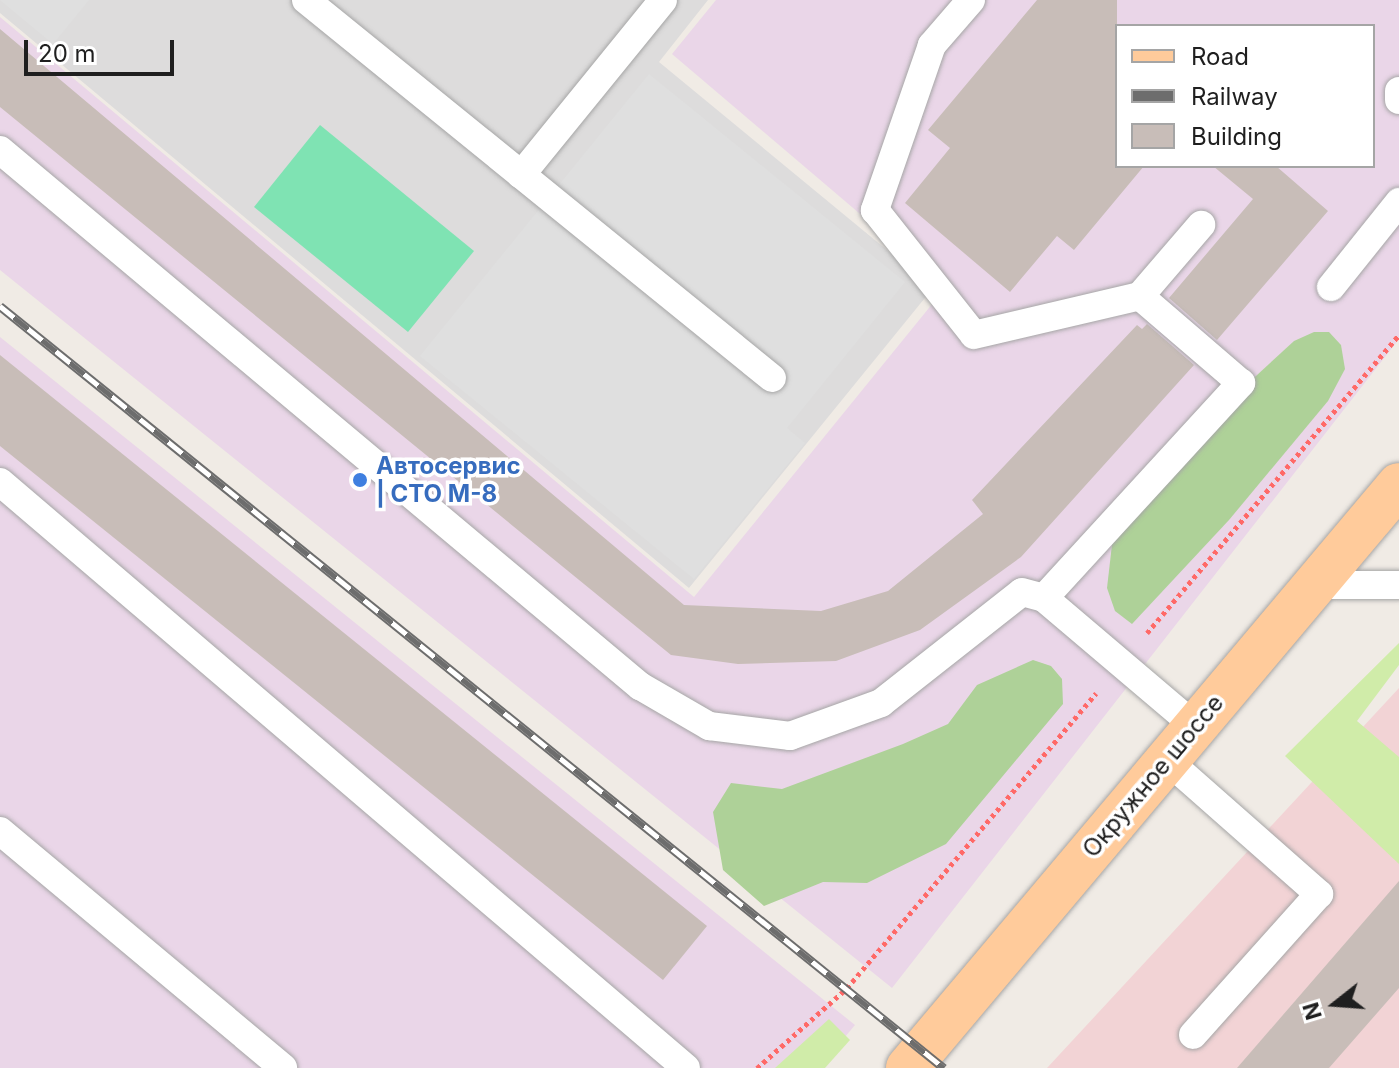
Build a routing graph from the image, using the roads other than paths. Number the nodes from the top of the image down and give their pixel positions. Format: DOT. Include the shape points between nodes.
graph roads {
  1 [pos="306,0"];
  2 [pos="663,0"];
  3 [pos="971,0"];
  4 [pos="1399,91"];
  5 [pos="1399,100"];
  6 [pos="0,150"];
  7 [pos="521,175"];
  8 [pos="1399,202"];
  9 [pos="1201,225"];
  10 [pos="1331,287"];
  11 [pos="1140,296"];
  12 [pos="772,378"];
  13 [pos="0,482"];
  14 [pos="1399,485"];
  15 [pos="1314,585"];
  16 [pos="1399,585"];
  17 [pos="1044,598"];
  18 [pos="1195,726"];
  19 [pos="1167,760"];
  20 [pos="0,831"];
  21 [pos="1193,1035"];
  22 [pos="283,1068"];
  23 [pos="686,1068"];
  24 [pos="908,1068"];
  1 -- 7 [label="lane"];
  2 -- 7 [label="lane"];
  3 -- 11 [label="lane" via="932,45 875,210 974,335"];
  4 -- 5 [label="lane"];
  6 -- 17 [label="lane" via="640,686 709,726 790,736 881,703 951,651 999,605 1022,592"];
  7 -- 12 [label="lane"];
  8 -- 10 [label="lane"];
  9 -- 11 [label="lane"];
  11 -- 17 [label="lane" via="1241,383"];
  13 -- 23 [label="lane"];
  14 -- 15 [label="main road, Окружное шоссе"];
  15 -- 16 [label="lane"];
  15 -- 18 [label="main road, Окружное шоссе"];
  17 -- 18 [label="lane"];
  18 -- 19 [label="main road, Окружное шоссе"];
  19 -- 21 [label="lane" via="1319,894"];
  19 -- 24 [label="main road, Окружное шоссе"];
  20 -- 22 [label="lane"];
}
